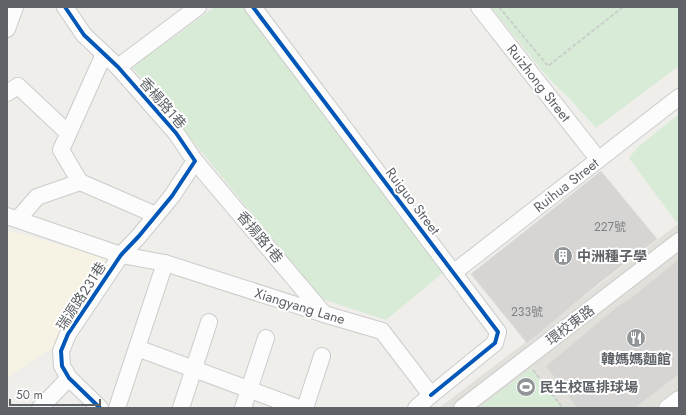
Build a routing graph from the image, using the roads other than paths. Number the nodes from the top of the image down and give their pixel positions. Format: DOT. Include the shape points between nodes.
graph roads {
  1 [pos="15,7"];
  2 [pos="65,7"];
  3 [pos="198,7"];
  4 [pos="254,7"];
  5 [pos="479,7"];
  6 [pos="7,29"];
  7 [pos="104,54"];
  8 [pos="118,67"];
  9 [pos="7,93"];
  10 [pos="679,97"];
  11 [pos="68,133"];
  12 [pos="598,159"];
  13 [pos="195,161"];
  14 [pos="80,182"];
  15 [pos="156,215"];
  16 [pos="12,217"];
  17 [pos="679,241"];
  18 [pos="121,255"];
  19 [pos="165,263"];
  20 [pos="453,273"];
  21 [pos="324,314"];
  22 [pos="209,322"];
  23 [pos="266,338"];
  24 [pos="137,348"];
  25 [pos="322,356"];
  26 [pos="193,369"];
  27 [pos="69,378"];
  28 [pos="250,390"];
  29 [pos="431,395"];
  30 [pos="679,399"];
  31 [pos="40,408"];
  32 [pos="100,408"];
  33 [pos="117,408"];
  34 [pos="181,408"];
  35 [pos="243,408"];
  36 [pos="299,408"];
  37 [pos="305,408"];
  38 [pos="416,408"];
  39 [pos="462,408"];
  40 [pos="667,408"];
  1 -- 6 [label="street"];
  2 -- 7 [label="street, 香楊路1巷" via="84,35"];
  3 -- 8 [label="street"];
  4 -- 20 [label="street, Ruiguo Street"];
  5 -- 12 [label="street, Ruizhong Street"];
  7 -- 8 [label="street, 香楊路1巷"];
  7 -- 11 [label="street"];
  8 -- 13 [label="street, 香楊路1巷" via="176,133"];
  9 -- 11 [label="street" via="18,86"];
  10 -- 12 [label="street, Ruihua Street"];
  11 -- 14 [label="street" via="61,150"];
  12 -- 20 [label="street, Ruihua Street"];
  13 -- 15 [label="street"];
  13 -- 21 [label="street, 香揚路1巷"];
  14 -- 15 [label="street"];
  14 -- 16 [label="street" via="37,197"];
  15 -- 18 [label="street"];
  16 -- 18 [label="street, Xiangyang Lane"];
  17 -- 39 [label="street, 環校東路"];
  18 -- 19 [label="street, Xiangyang Lane"];
  18 -- 27 [label="street, 瑞源路231巷" via="68,334 61,351 62,366"];
  19 -- 21 [label="street, Xiangyang Lane"];
  19 -- 24 [label="street"];
  20 -- 29 [label="street, Ruiguo Street" via="498,332 495,343"];
  21 -- 29 [label="street, Xiangyang Lane" via="382,330"];
  22 -- 26 [label="street"];
  23 -- 28 [label="street"];
  24 -- 26 [label="street"];
  24 -- 33 [label="street"];
  25 -- 37 [label="street"];
  26 -- 28 [label="street"];
  26 -- 34 [label="street"];
  27 -- 31 [label="street"];
  27 -- 32 [label="street, 瑞源路231巷"];
  28 -- 35 [label="street"];
  28 -- 36 [label="street"];
  29 -- 38 [label="street"];
  30 -- 40 [label="street"];
}
